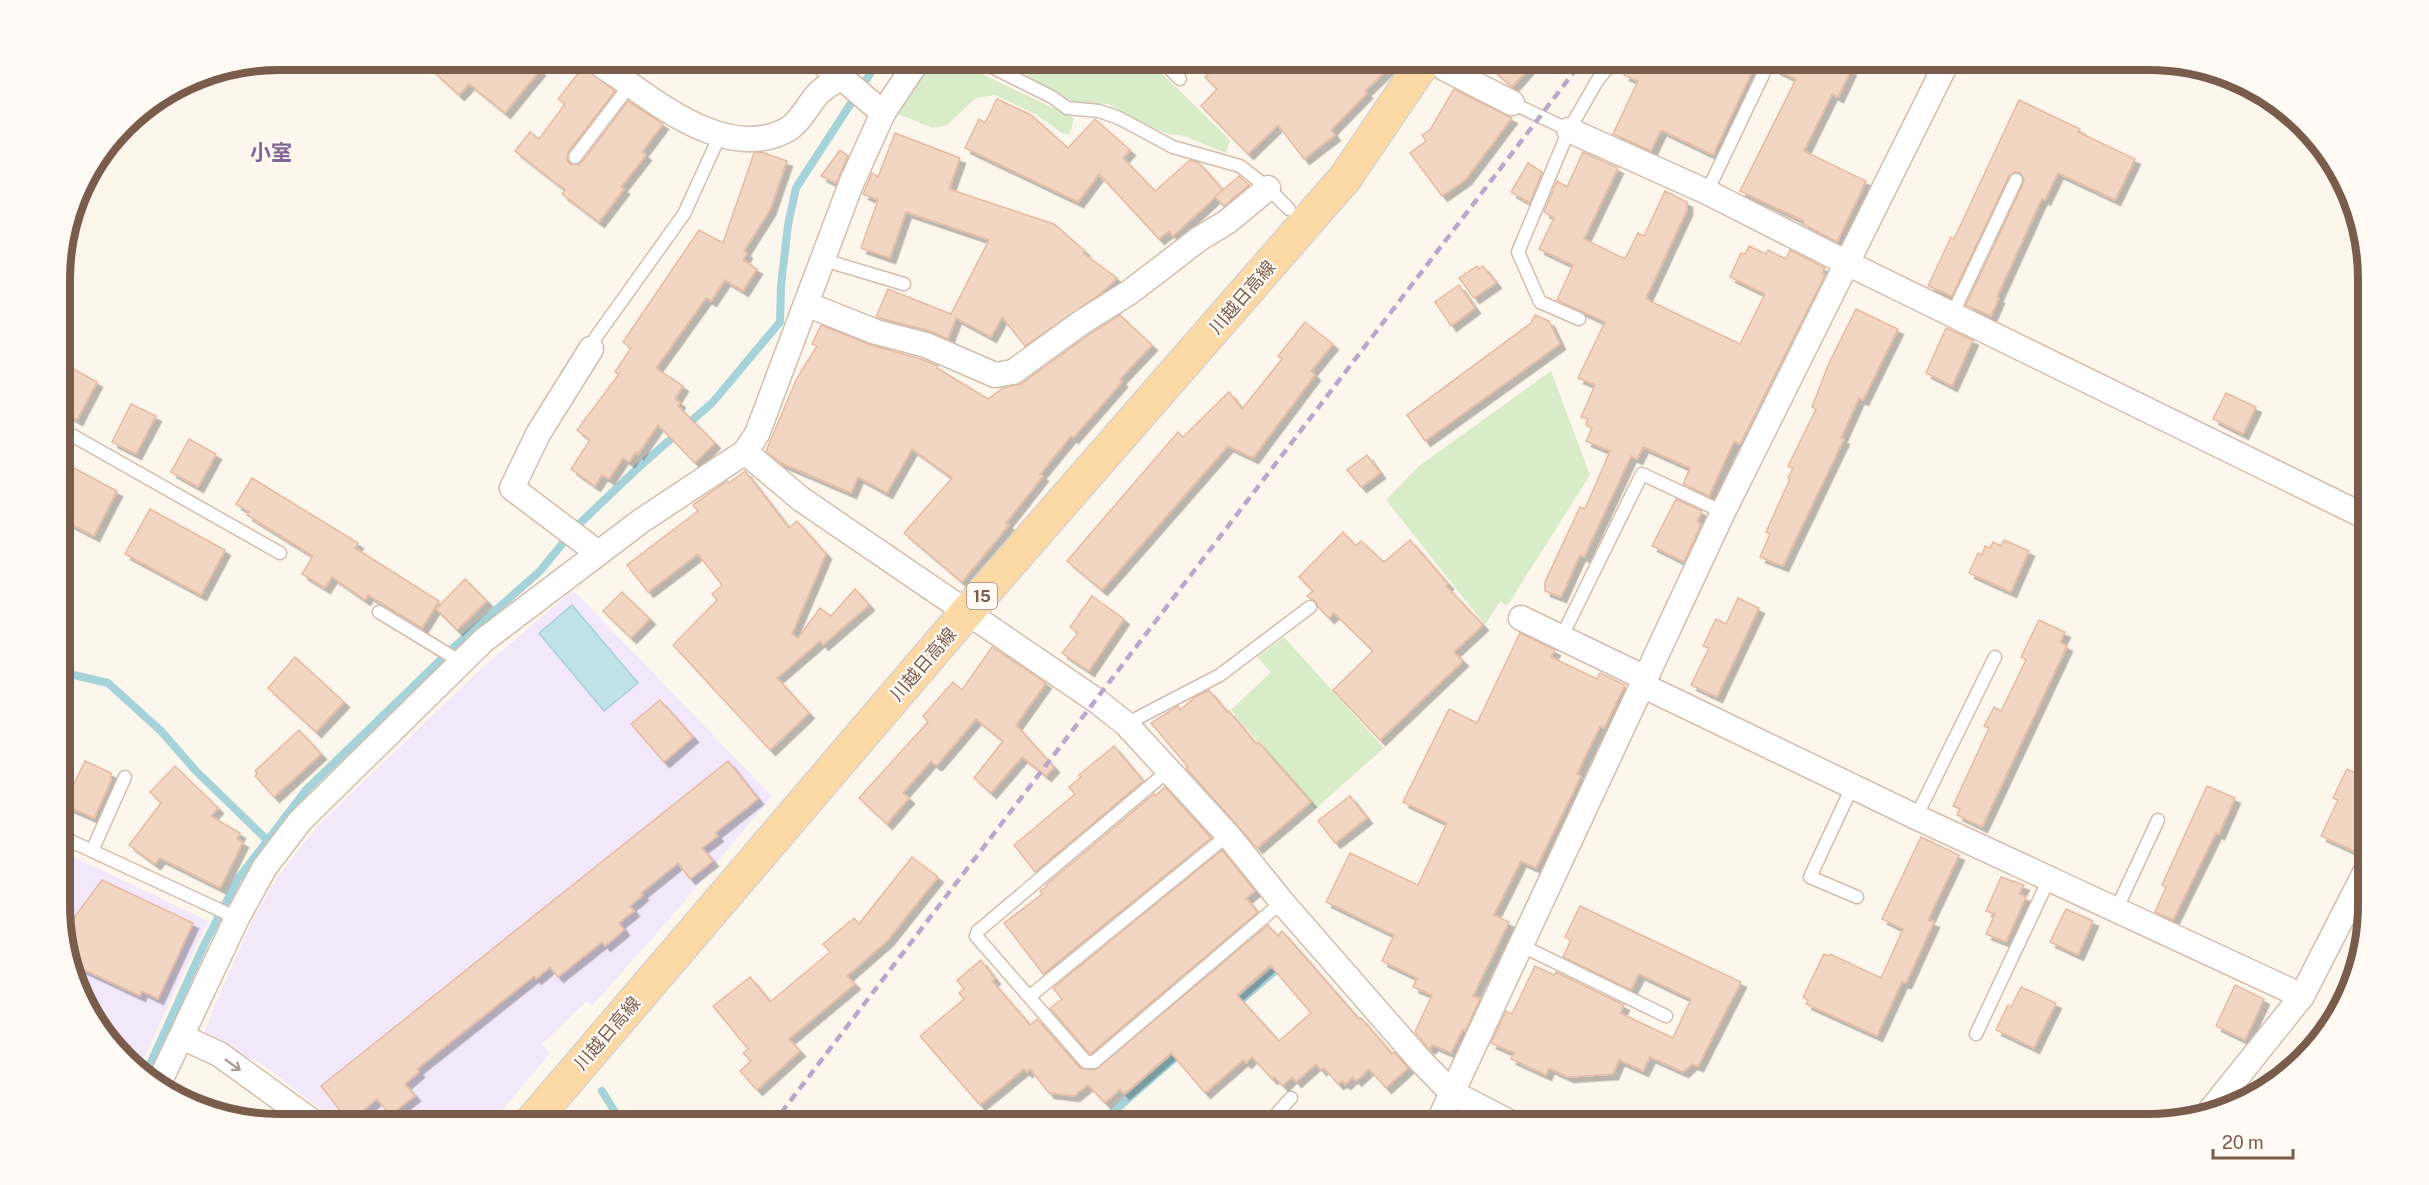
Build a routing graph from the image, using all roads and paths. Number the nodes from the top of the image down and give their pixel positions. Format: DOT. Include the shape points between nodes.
graph roads {
  1 [pos="606,70"];
  2 [pos="834,70"];
  3 [pos="911,70"];
  4 [pos="998,70"];
  5 [pos="1171,70"];
  6 [pos="1418,70"];
  7 [pos="1448,70"];
  8 [pos="1606,70"];
  9 [pos="1765,70"];
  10 [pos="1943,70"];
  11 [pos="1180,79"];
  12 [pos="849,80"];
  13 [pos="630,85"];
  14 [pos="1512,103"];
  15 [pos="883,113"];
  16 [pos="1569,130"];
  17 [pos="720,135"];
  18 [pos="575,157"];
  19 [pos="2016,180"];
  20 [pos="1268,188"];
  21 [pos="1707,192"];
  22 [pos="1289,209"];
  23 [pos="824,260"];
  24 [pos="1847,263"];
  25 [pos="904,284"];
  26 [pos="806,304"];
  27 [pos="1952,315"];
  28 [pos="1579,320"];
  29 [pos="591,349"];
  30 [pos="71,435"];
  31 [pos="745,452"];
  32 [pos="1723,512"];
  33 [pos="2358,514"];
  34 [pos="280,553"];
  35 [pos="598,553"];
  36 [pos="1310,607"];
  37 [pos="379,612"];
  38 [pos="966,614"];
  39 [pos="1521,618"];
  40 [pos="1561,638"];
  41 [pos="451,656"];
  42 [pos="1995,657"];
  43 [pos="1643,681"];
  44 [pos="1126,724"];
  45 [pos="1169,770"];
  46 [pos="125,777"];
  47 [pos="1853,785"];
  48 [pos="1916,818"];
  49 [pos="2158,820"];
  50 [pos="1228,835"];
  51 [pos="70,841"];
  52 [pos="92,851"];
  53 [pos="2049,879"];
  54 [pos="2358,887"];
  55 [pos="1857,897"];
  56 [pos="1282,902"];
  57 [pos="2116,910"];
  58 [pos="237,918"];
  59 [pos="1520,945"];
  60 [pos="1030,996"];
  61 [pos="2302,996"];
  62 [pos="1666,1016"];
  63 [pos="1976,1034"];
  64 [pos="182,1037"];
  65 [pos="162,1078"];
  66 [pos="1451,1092"];
  67 [pos="1291,1098"];
  68 [pos="2216,1103"];
  69 [pos="302,1114"];
  70 [pos="538,1114"];
  71 [pos="1279,1114"];
  72 [pos="1444,1114"];
  73 [pos="1494,1114"];
  1 -- 13 [label="street"];
  2 -- 12 [label="street"];
  3 -- 15 [label="street"];
  4 -- 20 [label="lane" via="1067,108 1099,111 1173,147 1240,166"];
  5 -- 11 [label="lane"];
  6 -- 38 [label="main road, 川越日高線 / 15" via="1345,178"];
  7 -- 14 [label="street"];
  8 -- 16 [label="lane"];
  9 -- 21 [label="lane"];
  10 -- 24 [label="street"];
  12 -- 15 [label="street"];
  12 -- 17 [label="street" via="818,94 792,127 769,138"];
  13 -- 17 [label="street" via="656,104"];
  13 -- 18 [label="lane"];
  14 -- 16 [label="lane"];
  15 -- 23 [label="street" via="851,184"];
  16 -- 21 [label="street"];
  16 -- 28 [label="lane" via="1518,252 1540,302"];
  17 -- 29 [label="lane" via="684,214"];
  19 -- 27 [label="lane"];
  20 -- 22 [label="lane"];
  20 -- 26 [label="street" via="1130,292 1013,372 995,375 926,345 876,332"];
  21 -- 24 [label="street"];
  23 -- 25 [label="lane"];
  23 -- 26 [label="street"];
  24 -- 27 [label="street"];
  24 -- 32 [label="street"];
  26 -- 31 [label="street" via="757,434"];
  27 -- 33 [label="street"];
  29 -- 35 [label="street" via="538,434 512,488"];
  30 -- 34 [label="lane"];
  31 -- 35 [label="street"];
  31 -- 38 [label="street" via="801,499"];
  32 -- 40 [label="lane" via="1642,474"];
  32 -- 43 [label="street"];
  35 -- 41 [label="street" via="484,640"];
  36 -- 44 [label="lane" via="1220,675"];
  37 -- 41 [label="lane"];
  38 -- 44 [label="street" via="1097,700"];
  38 -- 70 [label="main road, 川越日高線 / 15"];
  39 -- 40 [label="street"];
  40 -- 43 [label="street"];
  41 -- 58 [label="street" via="300,821 265,867"];
  42 -- 48 [label="lane"];
  43 -- 47 [label="street" via="1768,747"];
  43 -- 59 [label="street"];
  44 -- 45 [label="street"];
  45 -- 50 [label="street"];
  45 -- 60 [label="lane" via="978,931 976,936"];
  46 -- 52 [label="lane"];
  47 -- 48 [label="street"];
  47 -- 55 [label="lane" via="1810,877"];
  48 -- 53 [label="street"];
  49 -- 57 [label="lane"];
  50 -- 56 [label="street"];
  50 -- 60 [label="lane"];
  51 -- 52 [label="lane"];
  52 -- 58 [label="lane"];
  53 -- 57 [label="street"];
  53 -- 63 [label="lane"];
  54 -- 61 [label="street"];
  56 -- 60 [label="lane" via="1094,1062 1086,1062"];
  56 -- 66 [label="street"];
  57 -- 61 [label="street"];
  58 -- 64 [label="street"];
  59 -- 62 [label="lane"];
  59 -- 66 [label="street"];
  61 -- 68 [label="street"];
  64 -- 65 [label="street"];
  64 -- 69 [label="street, one-way" via="219,1054"];
  66 -- 72 [label="street"];
  66 -- 73 [label="street"];
  67 -- 71 [label="lane"];
}
